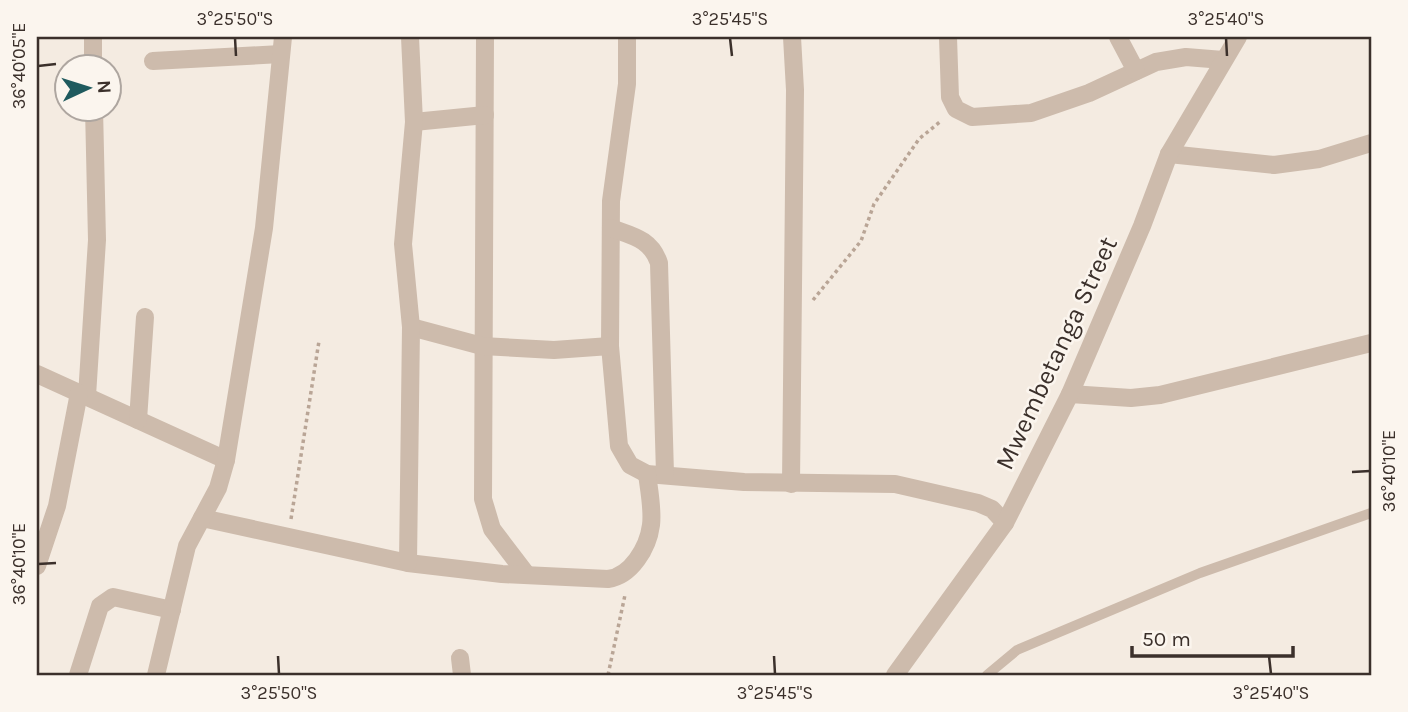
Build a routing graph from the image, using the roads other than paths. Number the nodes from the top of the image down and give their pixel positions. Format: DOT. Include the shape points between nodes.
graph roads {
  1 [pos="410,37"];
  2 [pos="485,37"];
  3 [pos="627,37"];
  4 [pos="792,37"];
  5 [pos="948,37"];
  6 [pos="1118,37"];
  7 [pos="1238,37"];
  8 [pos="282,46"];
  9 [pos="1223,60"];
  10 [pos="153,61"];
  11 [pos="1136,71"];
  12 [pos="485,115"];
  13 [pos="94,122"];
  14 [pos="414,122"];
  15 [pos="1371,143"];
  16 [pos="1168,154"];
  17 [pos="611,228"];
  18 [pos="145,317"];
  19 [pos="411,327"];
  20 [pos="1371,343"];
  21 [pos="482,346"];
  22 [pos="610,346"];
  23 [pos="37,374"];
  24 [pos="1070,394"];
  25 [pos="83,395"];
  26 [pos="138,420"];
  27 [pos="226,460"];
  28 [pos="647,474"];
  29 [pos="666,474"];
  30 [pos="791,484"];
  31 [pos="1371,513"];
  32 [pos="202,518"];
  33 [pos="1005,523"];
  34 [pos="408,563"];
  35 [pos="37,566"];
  36 [pos="527,575"];
  37 [pos="172,610"];
  38 [pos="78,675"];
  39 [pos="156,675"];
  40 [pos="895,675"];
  41 [pos="987,675"];
  1 -- 14 [label="street"];
  2 -- 12 [label="street"];
  3 -- 17 [label="street" via="628,84 613,174"];
  4 -- 30 [label="street"];
  5 -- 11 [label="street" via="950,97 956,109 972,117 1031,113"];
  6 -- 11 [label="street"];
  7 -- 9 [label="street, Mwembetanga Street"];
  8 -- 10 [label="street"];
  8 -- 27 [label="street" via="264,228"];
  9 -- 11 [label="street" via="1186,57"];
  9 -- 16 [label="street, Mwembetanga Street"];
  12 -- 14 [label="street"];
  12 -- 21 [label="street"];
  13 -- 25 [label="street" via="97,240"];
  14 -- 19 [label="street" via="403,244"];
  15 -- 16 [label="street" via="1320,159 1274,165"];
  16 -- 24 [label="street, Mwembetanga Street"];
  17 -- 22 [label="street"];
  17 -- 29 [label="street" via="654,248 659,263"];
  18 -- 26 [label="street"];
  19 -- 21 [label="street"];
  19 -- 34 [label="street"];
  20 -- 24 [label="street" via="1160,395"];
  21 -- 22 [label="street" via="554,350"];
  21 -- 36 [label="street" via="483,499 492,529"];
  22 -- 28 [label="street" via="619,446 630,465"];
  23 -- 25 [label="street"];
  24 -- 33 [label="street, Mwembetanga Street"];
  25 -- 26 [label="street"];
  25 -- 35 [label="street" via="57,506"];
  26 -- 27 [label="street"];
  27 -- 32 [label="street"];
  28 -- 29 [label="street"];
  28 -- 36 [label="street" via="651,527 641,553 621,578"];
  29 -- 30 [label="street"];
  30 -- 33 [label="street" via="895,484 936,491 992,509"];
  31 -- 41 [label="lane" via="1200,573 1017,650"];
  32 -- 34 [label="street"];
  32 -- 37 [label="street" via="187,546"];
  33 -- 40 [label="street, Mwembetanga Street"];
  34 -- 36 [label="street"];
  37 -- 38 [label="street" via="113,597 100,606"];
  37 -- 39 [label="street"];
}
